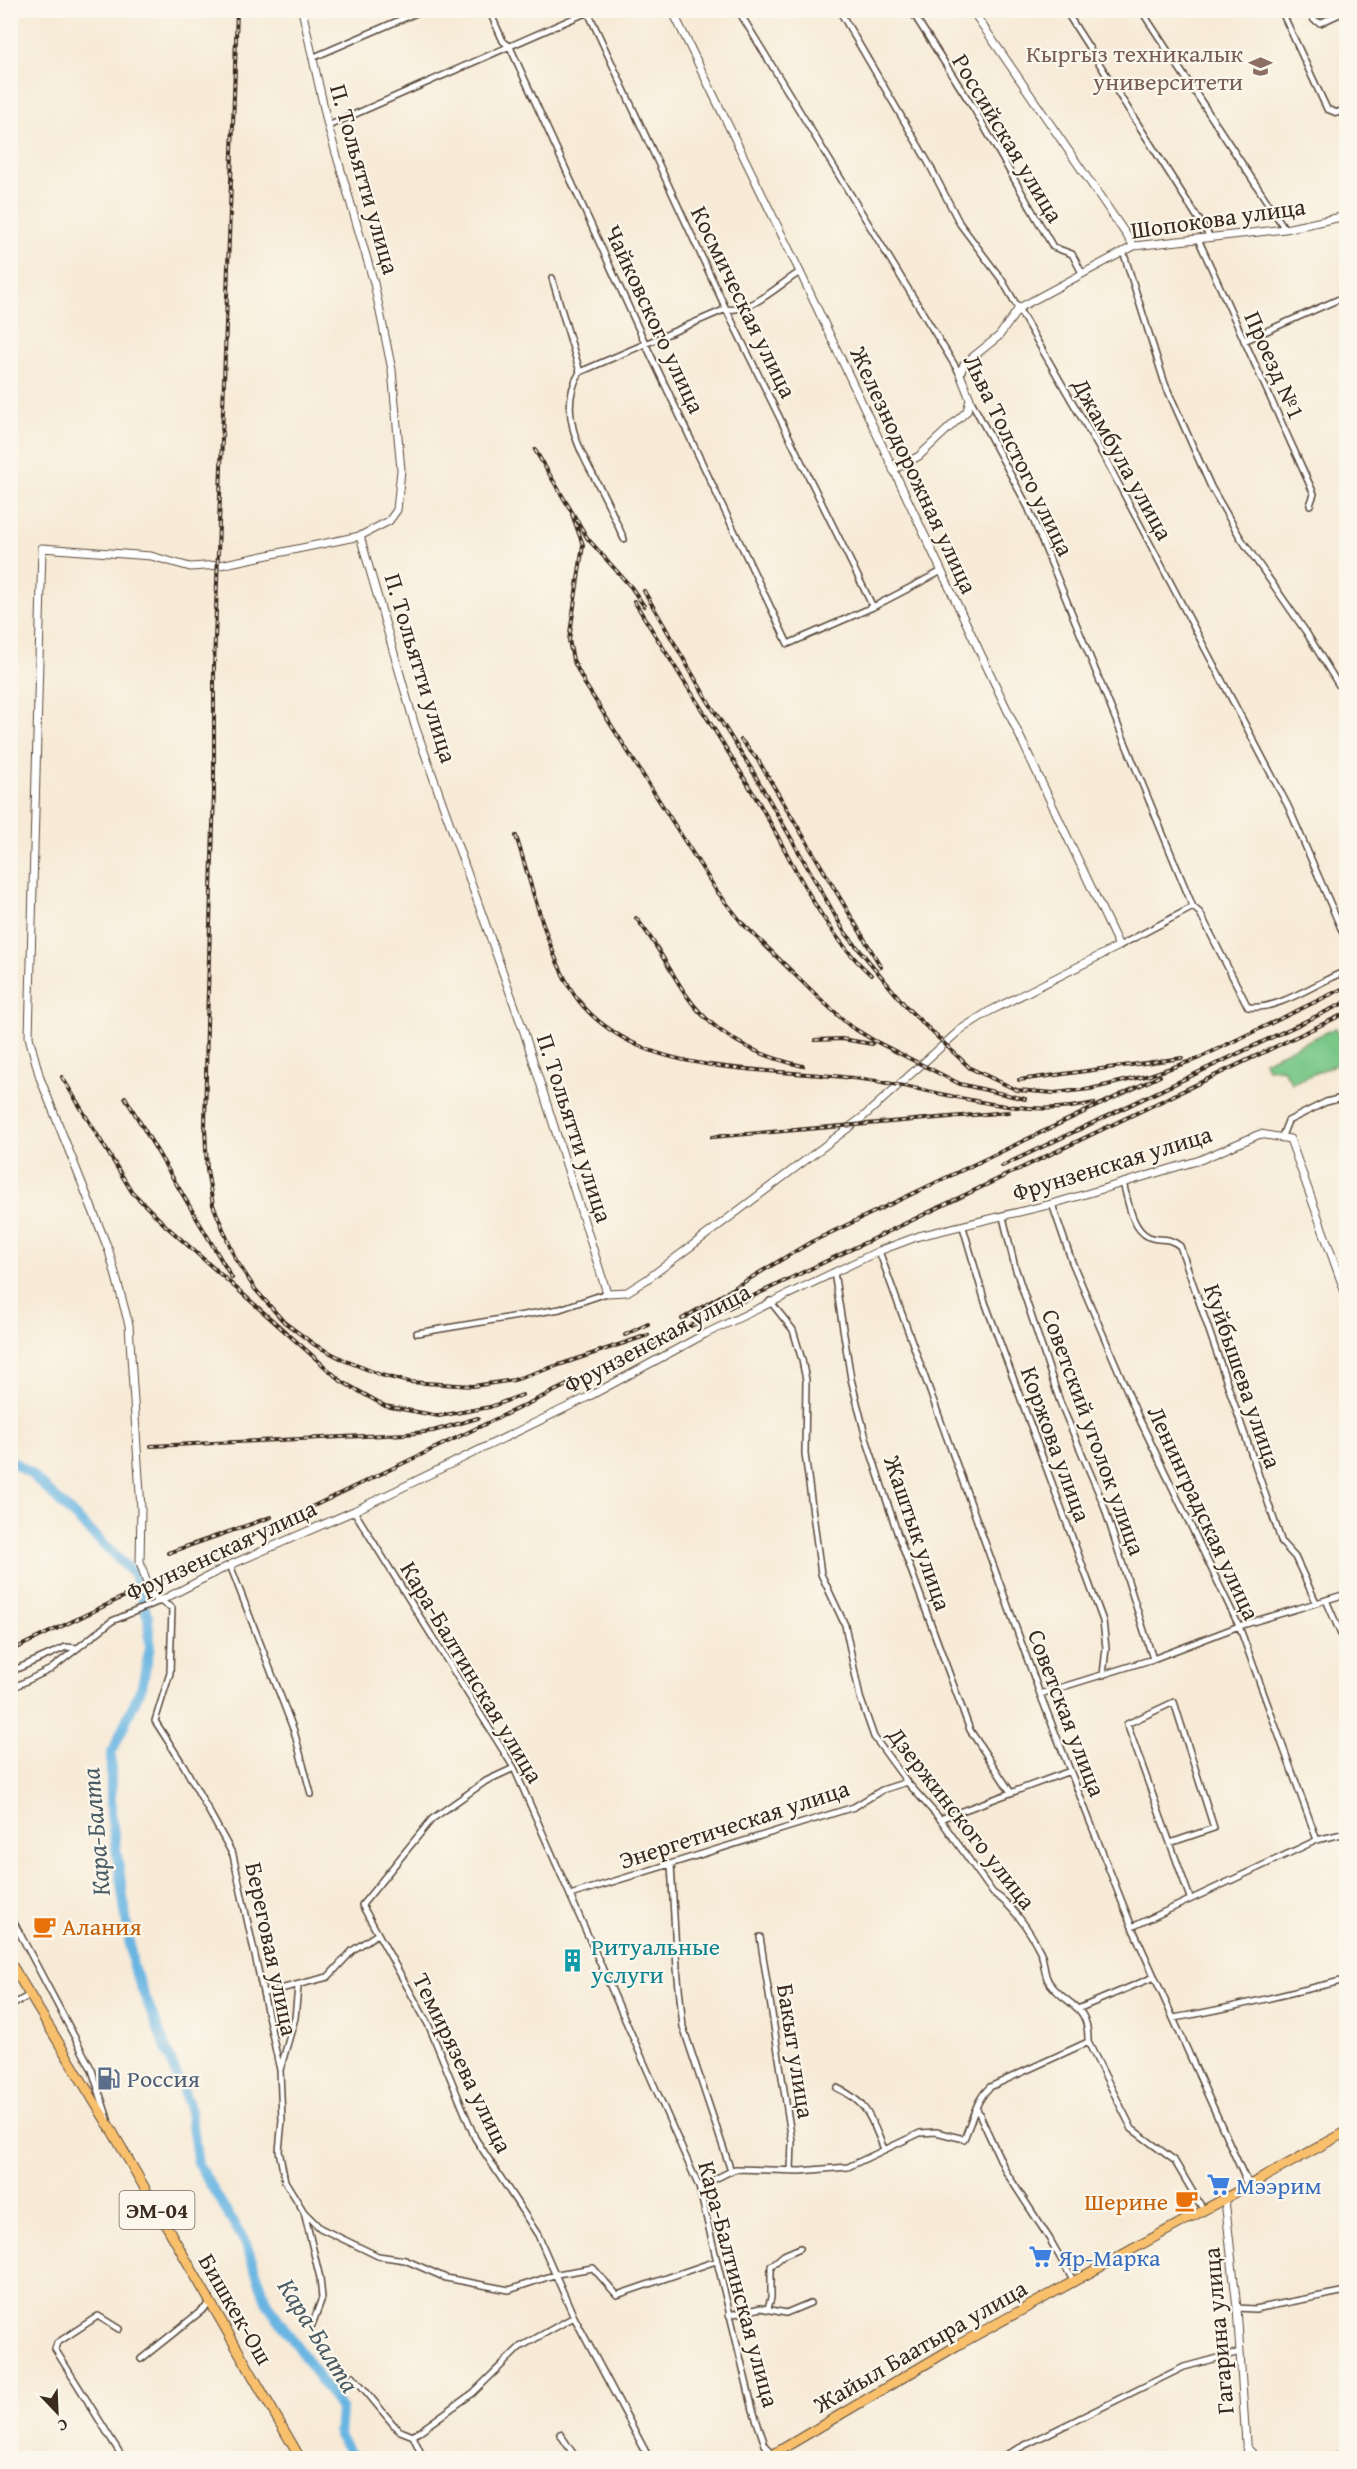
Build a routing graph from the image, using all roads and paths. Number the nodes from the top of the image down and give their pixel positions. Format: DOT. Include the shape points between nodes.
graph roads {
  1 [pos="302,10"];
  2 [pos="423,10"];
  3 [pos="489,10"];
  4 [pos="672,10"];
  5 [pos="738,10"];
  6 [pos="839,10"];
  7 [pos="911,10"];
  8 [pos="972,10"];
  9 [pos="1065,10"];
  10 [pos="1141,10"];
  11 [pos="1281,10"];
  12 [pos="1308,10"];
  13 [pos="589,11"];
  14 [pos="1347,11"];
  15 [pos="510,47"];
  16 [pos="311,58"];
  17 [pos="1347,108"];
  18 [pos="328,126"];
  19 [pos="1347,216"];
  20 [pos="1285,229"];
  21 [pos="1210,237"];
  22 [pos="1199,241"];
  23 [pos="1134,246"];
  24 [pos="1123,251"];
  25 [pos="800,272"];
  26 [pos="1082,273"];
  27 [pos="552,278"];
  28 [pos="1347,296"];
  29 [pos="1019,308"];
  30 [pos="726,309"];
  31 [pos="1244,341"];
  32 [pos="646,345"];
  33 [pos="580,372"];
  34 [pos="960,374"];
  35 [pos="970,399"];
  36 [pos="892,470"];
  37 [pos="1310,505"];
  38 [pos="360,536"];
  39 [pos="624,539"];
  40 [pos="940,572"];
  41 [pos="873,607"];
  42 [pos="1347,697"];
  43 [pos="1193,907"];
  44 [pos="1347,940"];
  45 [pos="1119,946"];
  46 [pos="1347,971"];
  47 [pos="1347,1097"];
  48 [pos="1282,1136"];
  49 [pos="1123,1183"];
  50 [pos="1052,1204"];
  51 [pos="1003,1217"];
  52 [pos="963,1227"];
  53 [pos="879,1251"];
  54 [pos="834,1272"];
  55 [pos="607,1293"];
  56 [pos="1347,1295"];
  57 [pos="770,1301"];
  58 [pos="417,1333"];
  59 [pos="354,1511"];
  60 [pos="230,1565"];
  61 [pos="1347,1594"];
  62 [pos="1326,1600"];
  63 [pos="160,1601"];
  64 [pos="1316,1602"];
  65 [pos="1239,1626"];
  66 [pos="1347,1646"];
  67 [pos="78,1648"];
  68 [pos="1153,1659"];
  69 [pos="10,1672"];
  70 [pos="1103,1675"];
  71 [pos="10,1689"];
  72 [pos="1040,1694"];
  73 [pos="514,1768"];
  74 [pos="1070,1771"];
  75 [pos="907,1782"];
  76 [pos="1010,1791"];
  77 [pos="311,1794"];
  78 [pos="940,1819"];
  79 [pos="1347,1833"];
  80 [pos="1317,1840"];
  81 [pos="1170,1843"];
  82 [pos="671,1864"];
  83 [pos="570,1895"];
  84 [pos="1190,1898"];
  85 [pos="10,1915"];
  86 [pos="1132,1927"];
  87 [pos="376,1935"];
  88 [pos="760,1937"];
  89 [pos="10,1962"];
  90 [pos="1154,1977"];
  91 [pos="1347,1980"];
  92 [pos="298,1987"];
  93 [pos="264,1994"];
  94 [pos="30,1995"];
  95 [pos="10,2006"];
  96 [pos="1080,2008"];
  97 [pos="1173,2018"];
  98 [pos="1088,2042"];
  99 [pos="280,2070"];
  100 [pos="837,2088"];
  101 [pos="977,2109"];
  102 [pos="112,2131"];
  103 [pos="1347,2132"];
  104 [pos="884,2149"];
  105 [pos="730,2171"];
  106 [pos="791,2171"];
  107 [pos="1247,2182"];
  108 [pos="699,2187"];
  109 [pos="1225,2200"];
  110 [pos="1204,2211"];
  111 [pos="304,2212"];
  112 [pos="800,2248"];
  113 [pos="716,2261"];
  114 [pos="557,2274"];
  115 [pos="1072,2278"];
  116 [pos="1347,2291"];
  117 [pos="210,2304"];
  118 [pos="810,2304"];
  119 [pos="768,2308"];
  120 [pos="1237,2308"];
  121 [pos="729,2315"];
  122 [pos="574,2317"];
  123 [pos="312,2325"];
  124 [pos="119,2329"];
  125 [pos="1240,2352"];
  126 [pos="141,2359"];
  127 [pos="353,2376"];
  128 [pos="560,2434"];
  129 [pos="413,2436"];
  130 [pos="1246,2447"];
  131 [pos="1347,2452"];
  132 [pos="773,2457"];
  133 [pos="123,2458"];
  134 [pos="300,2458"];
  135 [pos="423,2458"];
  136 [pos="576,2458"];
  137 [pos="649,2458"];
  138 [pos="999,2458"];
  139 [pos="1247,2458"];
  140 [pos="1257,2458"];
  141 [pos="1333,2458"];
  1 -- 16 [label="street, П. Тольятти улица"];
  2 -- 16 [label="street"];
  3 -- 15 [label="street, Чайковского улица" via="503,41"];
  4 -- 25 [label="street, Железнодорожная улица"];
  5 -- 34 [label="street, Льва Толстого улица"];
  6 -- 29 [label="street, Джамбула улица" via="960,224"];
  7 -- 26 [label="street, Российская улица" via="974,109 1053,248 1072,254"];
  8 -- 23 [label="street"];
  9 -- 21 [label="street"];
  10 -- 20 [label="street"];
  11 -- 17 [label="street" via="1327,109 1337,113"];
  12 -- 14 [label="street" via="1320,22"];
  13 -- 15 [label="street"];
  13 -- 30 [label="street, Космическая улица"];
  15 -- 18 [label="street"];
  15 -- 32 [label="street, Чайковского улица"];
  16 -- 18 [label="street, П. Тольятти улица"];
  18 -- 38 [label="street, П. Тольятти улица" via="374,283 392,370 401,470 397,510 389,521"];
  19 -- 20 [label="street, Шопокова улица"];
  20 -- 21 [label="street, Шопокова улица"];
  21 -- 22 [label="street, Шопокова улица"];
  22 -- 23 [label="street, Шопокова улица"];
  22 -- 31 [label="street, Проезд №1"];
  23 -- 24 [label="street, Шопокова улица"];
  24 -- 26 [label="street, Шопокова улица"];
  24 -- 42 [label="street" via="1165,384 1211,487"];
  25 -- 30 [label="street" via="759,300 737,310"];
  25 -- 36 [label="street, Железнодорожная улица"];
  26 -- 29 [label="street, Шопокова улица"];
  27 -- 33 [label="street"];
  28 -- 31 [label="street"];
  29 -- 34 [label="street, Шопокова улица" via="999,336 964,364"];
  29 -- 44 [label="street, Джамбула улица" via="1107,462 1288,806"];
  30 -- 32 [label="street"];
  30 -- 41 [label="street, Космическая улица"];
  31 -- 37 [label="street, Проезд №1" via="1314,494"];
  32 -- 33 [label="street"];
  32 -- 41 [label="street, Чайковского улица" via="788,644"];
  33 -- 39 [label="street" via="568,405 574,432"];
  34 -- 35 [label="street, Льва Толстого улица"];
  35 -- 36 [label="street" via="967,411 919,456"];
  35 -- 43 [label="street, Льва Толстого улица" via="1028,507"];
  36 -- 40 [label="street, Железнодорожная улица"];
  38 -- 55 [label="street, П. Тольятти улица" via="415,726 524,1032"];
  38 -- 63 [label="street" via="220,565 190,567 151,556 42,548 30,1036 40,1078 109,1251 129,1325 141,1509 140,1562 150,1593"];
  40 -- 41 [label="street"];
  40 -- 45 [label="street, Железнодорожная улица"];
  43 -- 45 [label="street"];
  43 -- 46 [label="street, Льва Толстого улица" via="1200,913 1248,1006 1257,1008 1283,1001"];
  45 -- 55 [label="street" via="960,1030 863,1117 646,1280 627,1292"];
  47 -- 48 [label="street" via="1326,1102 1288,1121"];
  48 -- 49 [label="street, Фрунзенская улица" via="1260,1134 1200,1160"];
  48 -- 56 [label="street" via="1290,1139"];
  49 -- 50 [label="street, Фрунзенская улица"];
  49 -- 64 [label="street, Куйбышева улица" via="1140,1229 1150,1237 1169,1238 1180,1246 1282,1543 1295,1557"];
  50 -- 51 [label="street, Фрунзенская улица"];
  50 -- 65 [label="street, Ленинградская улица" via="1072,1262 1137,1414"];
  51 -- 52 [label="street, Фрунзенская улица"];
  51 -- 68 [label="street, Советский уголок улица" via="1060,1402 1103,1503"];
  52 -- 53 [label="street, Фрунзенская улица" via="919,1236"];
  52 -- 70 [label="street, Коржова улица" via="984,1302 1103,1621"];
  53 -- 54 [label="street, Фрунзенская улица"];
  53 -- 72 [label="street, Советская улица"];
  54 -- 57 [label="street, Фрунзенская улица"];
  54 -- 76 [label="street, Жаштык улица" via="854,1389 897,1532 970,1730"];
  55 -- 58 [label="street" via="560,1309"];
  57 -- 59 [label="street, Фрунзенская улица" via="586,1398"];
  57 -- 75 [label="street, Дзержинского улица" via="793,1330 806,1380 805,1454 820,1574 845,1625 860,1697 874,1737"];
  59 -- 60 [label="street, Фрунзенская улица"];
  59 -- 73 [label="street, Кара-Балтинская улица"];
  60 -- 63 [label="street, Фрунзенская улица"];
  60 -- 77 [label="street" via="294,1731"];
  61 -- 62 [label="street"];
  62 -- 64 [label="street"];
  62 -- 66 [label="street"];
  63 -- 67 [label="street, Фрунзенская улица" via="112,1621"];
  63 -- 93 [label="street, Береговая улица" via="172,1608 170,1673 155,1720 233,1855"];
  64 -- 65 [label="street"];
  65 -- 68 [label="street"];
  65 -- 80 [label="street, Ленинградская улица"];
  67 -- 69 [label="street" via="66,1647"];
  67 -- 71 [label="street, Фрунзенская улица" via="51,1669"];
  68 -- 70 [label="street"];
  70 -- 72 [label="street"];
  72 -- 74 [label="street, Советская улица"];
  73 -- 83 [label="street, Кара-Балтинская улица"];
  73 -- 87 [label="street, Темирязева улица" via="486,1781 432,1819 362,1905"];
  74 -- 76 [label="street"];
  74 -- 86 [label="street, Советская улица"];
  75 -- 78 [label="street, Дзержинского улица"];
  75 -- 82 [label="street, Энергетическая улица" via="882,1790 854,1807"];
  76 -- 78 [label="street"];
  78 -- 96 [label="street, Дзержинского улица" via="993,1893 1005,1899 1041,1952 1048,1982"];
  79 -- 80 [label="street"];
  80 -- 84 [label="street"];
  81 -- 81 [label="street" via="1127,1724 1174,1702 1214,1828"];
  81 -- 84 [label="street"];
  82 -- 83 [label="street, Энергетическая улица"];
  82 -- 105 [label="street, Кара-Балтинская улица" via="684,2027"];
  83 -- 108 [label="street, Кара-Балтинская улица"];
  84 -- 86 [label="street"];
  85 -- 102 [label="street" via="92,2070"];
  86 -- 90 [label="street, Советская улица"];
  87 -- 92 [label="street" via="353,1950 328,1977"];
  87 -- 114 [label="street, Темирязева улица" via="429,2026 475,2139 538,2235"];
  88 -- 106 [label="street, Бакыт улица" via="792,2141"];
  89 -- 94 [label="highway, Бишкек-Ош / ЭМ-04"];
  90 -- 96 [label="street"];
  90 -- 97 [label="street, Советская улица"];
  91 -- 97 [label="street" via="1225,2010"];
  92 -- 93 [label="street"];
  92 -- 99 [label="street" via="295,2018"];
  93 -- 99 [label="street, Береговая улица"];
  94 -- 95 [label="street"];
  94 -- 102 [label="highway, Бишкек-Ош / ЭМ-04"];
  96 -- 98 [label="street, Дзержинского улица" via="1089,2029"];
  97 -- 107 [label="street, Советская улица"];
  98 -- 101 [label="street" via="990,2087 980,2096"];
  98 -- 110 [label="street" via="1132,2129 1174,2160"];
  99 -- 111 [label="street, Береговая улица" via="279,2151 285,2181"];
  100 -- 104 [label="street" via="855,2097 871,2118"];
  101 -- 104 [label="street" via="964,2139 936,2132 920,2133"];
  101 -- 115 [label="street" via="1006,2172"];
  102 -- 117 [label="highway, Бишкек-Ош / ЭМ-04"];
  103 -- 107 [label="highway, Жайыл Баатыра улица"];
  104 -- 106 [label="street" via="848,2167"];
  105 -- 106 [label="street"];
  105 -- 108 [label="street"];
  107 -- 109 [label="highway, Жайыл Баатыра улица"];
  108 -- 113 [label="street, Кара-Балтинская улица"];
  109 -- 110 [label="highway, Жайыл Баатыра улица"];
  109 -- 120 [label="street, Гагарина улица"];
  110 -- 115 [label="highway, Жайыл Баатыра улица"];
  111 -- 114 [label="street" via="320,2228 378,2256 405,2260 446,2278 509,2290"];
  111 -- 123 [label="street, Береговая улица" via="322,2298"];
  112 -- 119 [label="street" via="771,2266"];
  113 -- 114 [label="street" via="617,2295 593,2268"];
  113 -- 121 [label="street, Кара-Балтинская улица"];
  114 -- 122 [label="street, Темирязева улица"];
  115 -- 132 [label="highway, Жайыл Баатыра улица"];
  116 -- 120 [label="street"];
  117 -- 126 [label="street"];
  117 -- 134 [label="highway, Бишкек-Ош / ЭМ-04"];
  118 -- 119 [label="street" via="786,2313"];
  119 -- 121 [label="street"];
  120 -- 125 [label="street, Гагарина улица"];
  121 -- 132 [label="street, Кара-Балтинская улица" via="753,2410"];
  122 -- 129 [label="street" via="520,2348 473,2393"];
  122 -- 137 [label="street, Темирязева улица"];
  124 -- 133 [label="street" via="98,2316 57,2343 55,2349"];
  125 -- 130 [label="street, Гагарина улица"];
  125 -- 138 [label="street" via="1185,2367"];
  127 -- 129 [label="street" via="398,2430"];
  128 -- 136 [label="street"];
  129 -- 135 [label="street"];
  130 -- 139 [label="street, Гагарина улица"];
  130 -- 140 [label="street"];
  131 -- 141 [label="street"];
}
